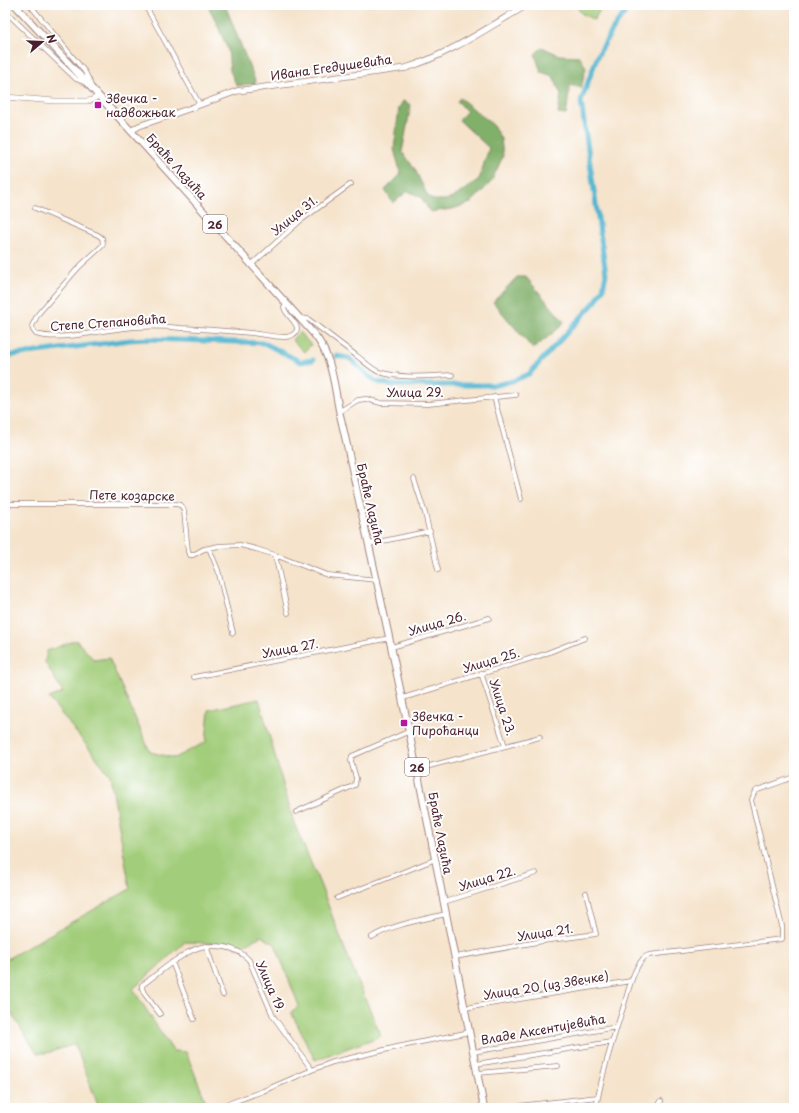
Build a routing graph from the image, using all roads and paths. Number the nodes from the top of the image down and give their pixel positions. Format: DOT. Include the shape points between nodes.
graph roads {
  1 [pos="15,5"];
  2 [pos="30,5"];
  3 [pos="145,5"];
  4 [pos="527,5"];
  5 [pos="5,10"];
  6 [pos="86,83"];
  7 [pos="91,88"];
  8 [pos="5,96"];
  9 [pos="98,96"];
  10 [pos="200,105"];
  11 [pos="131,131"];
  12 [pos="351,184"];
  13 [pos="34,208"];
  14 [pos="251,265"];
  15 [pos="286,304"];
  16 [pos="300,318"];
  17 [pos="452,375"];
  18 [pos="516,395"];
  19 [pos="494,397"];
  20 [pos="340,411"];
  21 [pos="414,479"];
  22 [pos="521,499"];
  23 [pos="5,504"];
  24 [pos="430,531"];
  25 [pos="369,544"];
  26 [pos="209,548"];
  27 [pos="275,555"];
  28 [pos="438,570"];
  29 [pos="378,580"];
  30 [pos="288,613"];
  31 [pos="489,618"];
  32 [pos="232,633"];
  33 [pos="390,638"];
  34 [pos="585,638"];
  35 [pos="392,647"];
  36 [pos="481,673"];
  37 [pos="194,677"];
  38 [pos="403,698"];
  39 [pos="410,731"];
  40 [pos="540,737"];
  41 [pos="505,746"];
  42 [pos="418,770"];
  43 [pos="794,777"];
  44 [pos="296,812"];
  45 [pos="436,859"];
  46 [pos="536,873"];
  47 [pos="586,893"];
  48 [pos="337,898"];
  49 [pos="444,902"];
  50 [pos="446,914"];
  51 [pos="372,937"];
  52 [pos="206,946"];
  53 [pos="455,957"];
  54 [pos="172,962"];
  55 [pos="631,981"];
  56 [pos="223,995"];
  57 [pos="465,1008"];
  58 [pos="160,1014"];
  59 [pos="194,1019"];
  60 [pos="617,1027"];
  61 [pos="470,1032"];
  62 [pos="611,1042"];
  63 [pos="473,1052"];
  64 [pos="476,1064"];
  65 [pos="558,1066"];
  66 [pos="312,1070"];
  67 [pos="478,1073"];
  68 [pos="598,1097"];
  69 [pos="661,1101"];
  70 [pos="217,1108"];
  71 [pos="484,1108"];
  72 [pos="500,1108"];
  73 [pos="596,1108"];
  74 [pos="657,1108"];
  1 -- 6 [label="main road, Браће Лазића / 26"];
  2 -- 7 [label="street, Браће Лазића" via="85,72"];
  3 -- 10 [label="street"];
  4 -- 10 [label="main road, Ивана Егедушевића" via="456,46 406,68 246,89 231,92"];
  5 -- 6 [label="street, Браће Лазића" via="76,79"];
  6 -- 7 [label="main road, Браће Лазића / 26"];
  7 -- 9 [label="main road, Браће Лазића / 26"];
  8 -- 9 [label="street" via="55,101 88,101"];
  9 -- 11 [label="main road, Браће Лазића / 26"];
  10 -- 11 [label="main road, Ивана Егедушевића" via="138,126"];
  11 -- 14 [label="main road, Браће Лазића / 26"];
  12 -- 14 [label="street, Улица 31." via="300,221"];
  13 -- 15 [label="street, Степе Степановића" via="98,235 103,243 38,314 32,326 36,334 68,336 157,327 250,332 286,337 295,333 297,328 284,311"];
  14 -- 15 [label="main road, Браће Лазића / 26"];
  15 -- 16 [label="main road, Браће Лазића / 26"];
  16 -- 17 [label="street" via="308,319 379,372 398,376"];
  16 -- 20 [label="main road, Браће Лазића / 26" via="325,351"];
  18 -- 19 [label="street, Улица 29."];
  19 -- 20 [label="street, Улица 29." via="428,404 387,403 366,399 358,400"];
  19 -- 22 [label="street"];
  20 -- 25 [label="main road, Браће Лазића / 26"];
  21 -- 24 [label="street"];
  23 -- 26 [label="street, Пете козарске" via="176,504 184,511 189,554"];
  24 -- 25 [label="street"];
  24 -- 28 [label="street"];
  25 -- 29 [label="main road, Браће Лазића / 26"];
  26 -- 27 [label="street, Пете козарске" via="240,545"];
  26 -- 32 [label="street" via="218,570"];
  27 -- 29 [label="street, Пете козарске" via="327,575"];
  27 -- 30 [label="street"];
  29 -- 33 [label="main road, Браће Лазића / 26"];
  31 -- 35 [label="street, Улица 26."];
  33 -- 35 [label="main road, Браће Лазића / 26"];
  33 -- 37 [label="street, Улица 27."];
  34 -- 36 [label="street, Улица 25." via="542,655"];
  35 -- 38 [label="main road, Браће Лазића / 26"];
  36 -- 38 [label="street, Улица 25."];
  36 -- 41 [label="street, Улица 23."];
  38 -- 39 [label="main road, Браће Лазића / 26"];
  39 -- 42 [label="main road, Браће Лазића / 26"];
  39 -- 44 [label="street" via="352,756 355,785"];
  40 -- 41 [label="street, Улица 23."];
  41 -- 42 [label="street, Улица 23."];
  42 -- 45 [label="main road, Браће Лазића / 26"];
  43 -- 55 [label="street" via="755,790 751,800 782,926 782,939 649,954 640,961"];
  45 -- 48 [label="street"];
  45 -- 49 [label="main road, Браће Лазића / 26"];
  46 -- 49 [label="street, Улица 22."];
  47 -- 53 [label="street, Улица 21." via="596,934"];
  49 -- 50 [label="main road, Браће Лазића / 26"];
  50 -- 51 [label="street" via="393,928"];
  50 -- 53 [label="main road, Браће Лазића / 26"];
  52 -- 54 [label="street, Улица 19."];
  52 -- 56 [label="street"];
  52 -- 66 [label="street, Улица 19." via="231,948 246,956 273,1016"];
  53 -- 57 [label="main road, Браће Лазића / 26"];
  54 -- 58 [label="street, Улица 19." via="142,985 144,993"];
  54 -- 59 [label="street"];
  55 -- 57 [label="street, Улица 20 (из Звечке)"];
  55 -- 60 [label="street"];
  57 -- 61 [label="main road, 26"];
  60 -- 62 [label="street"];
  60 -- 63 [label="street, Владе Аксентијевића"];
  61 -- 63 [label="main road, 26"];
  61 -- 66 [label="street" via="333,1062"];
  62 -- 64 [label="street"];
  62 -- 68 [label="street"];
  63 -- 64 [label="main road, 26"];
  64 -- 67 [label="main road, 26"];
  65 -- 67 [label="street"];
  66 -- 70 [label="street"];
  67 -- 71 [label="main road, 26"];
  68 -- 72 [label="street"];
  68 -- 73 [label="street"];
  69 -- 74 [label="street"];
}
